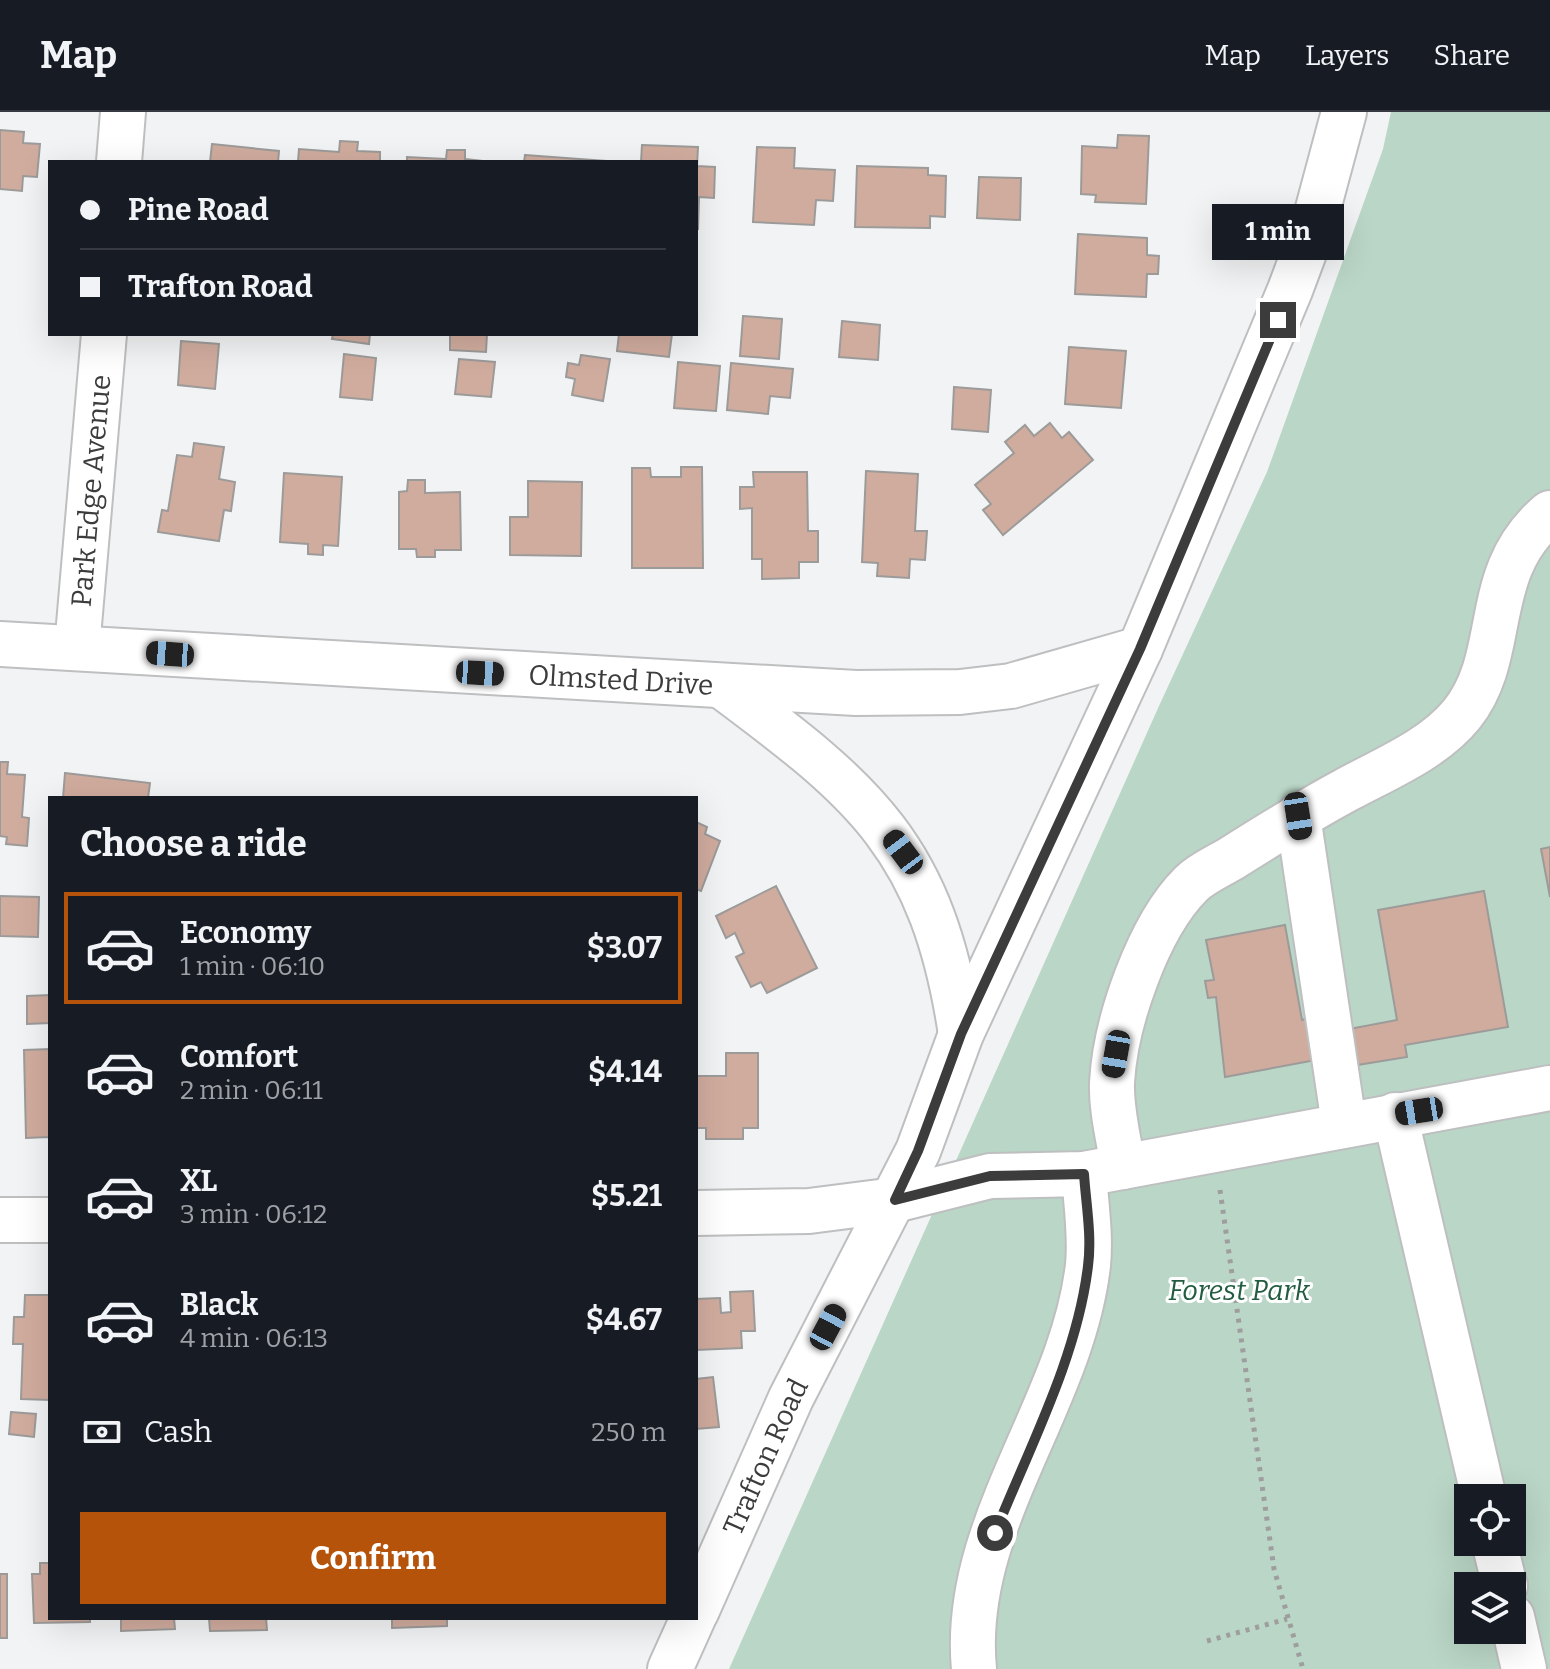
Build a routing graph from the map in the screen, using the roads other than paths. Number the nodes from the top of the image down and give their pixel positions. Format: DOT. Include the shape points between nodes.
graph roads {
  1 [pos="123,112"];
  2 [pos="1344,112"];
  3 [pos="119,160"];
  4 [pos="104,336"];
  5 [pos="1550,513"];
  6 [pos="0,644"];
  7 [pos="77,648"];
  8 [pos="1140,649"];
  9 [pos="722,686"];
  10 [pos="1298,816"];
  11 [pos="961,1034"];
  12 [pos="1550,1088"];
  13 [pos="1395,1115"];
  14 [pos="1344,1124"];
  15 [pos="1104,1170"];
  16 [pos="895,1200"];
  17 [pos="698,1213"];
  18 [pos="0,1220"];
  19 [pos="48,1220"];
  20 [pos="1481,1484"];
  21 [pos="698,1607"];
  22 [pos="692,1620"];
  23 [pos="1518,1644"];
  24 [pos="670,1669"];
  25 [pos="974,1669"];
  26 [pos="1524,1669"];
  1 -- 3 [label="street"];
  2 -- 8 [label="street, Trafton Road" via="1290,290"];
  4 -- 7 [label="street, Park Edge Avenue"];
  5 -- 10 [label="street" via="1514,554 1498,598 1484,666 1463,714 1415,752"];
  6 -- 7 [label="street, Olmsted Drive"];
  7 -- 9 [label="street, Olmsted Drive"];
  8 -- 9 [label="street, Olmsted Drive" via="1054,676 960,692"];
  8 -- 11 [label="street, Trafton Road"];
  9 -- 11 [label="street" via="827,767 903,852 942,939"];
  10 -- 14 [label="street"];
  10 -- 15 [label="street" via="1193,882 1169,911 1124,1015"];
  11 -- 16 [label="street, Trafton Road"];
  12 -- 13 [label="street"];
  13 -- 14 [label="street"];
  13 -- 20 [label="street"];
  14 -- 15 [label="street"];
  15 -- 16 [label="street" via="990,1176"];
  15 -- 25 [label="street" via="1088,1268 1054,1387 983,1562 975,1608"];
  16 -- 17 [label="street" via="809,1211"];
  16 -- 21 [label="street, Trafton Road" via="791,1398"];
  18 -- 19 [label="street"];
  22 -- 24 [label="street"];
  23 -- 26 [label="street"];
}
